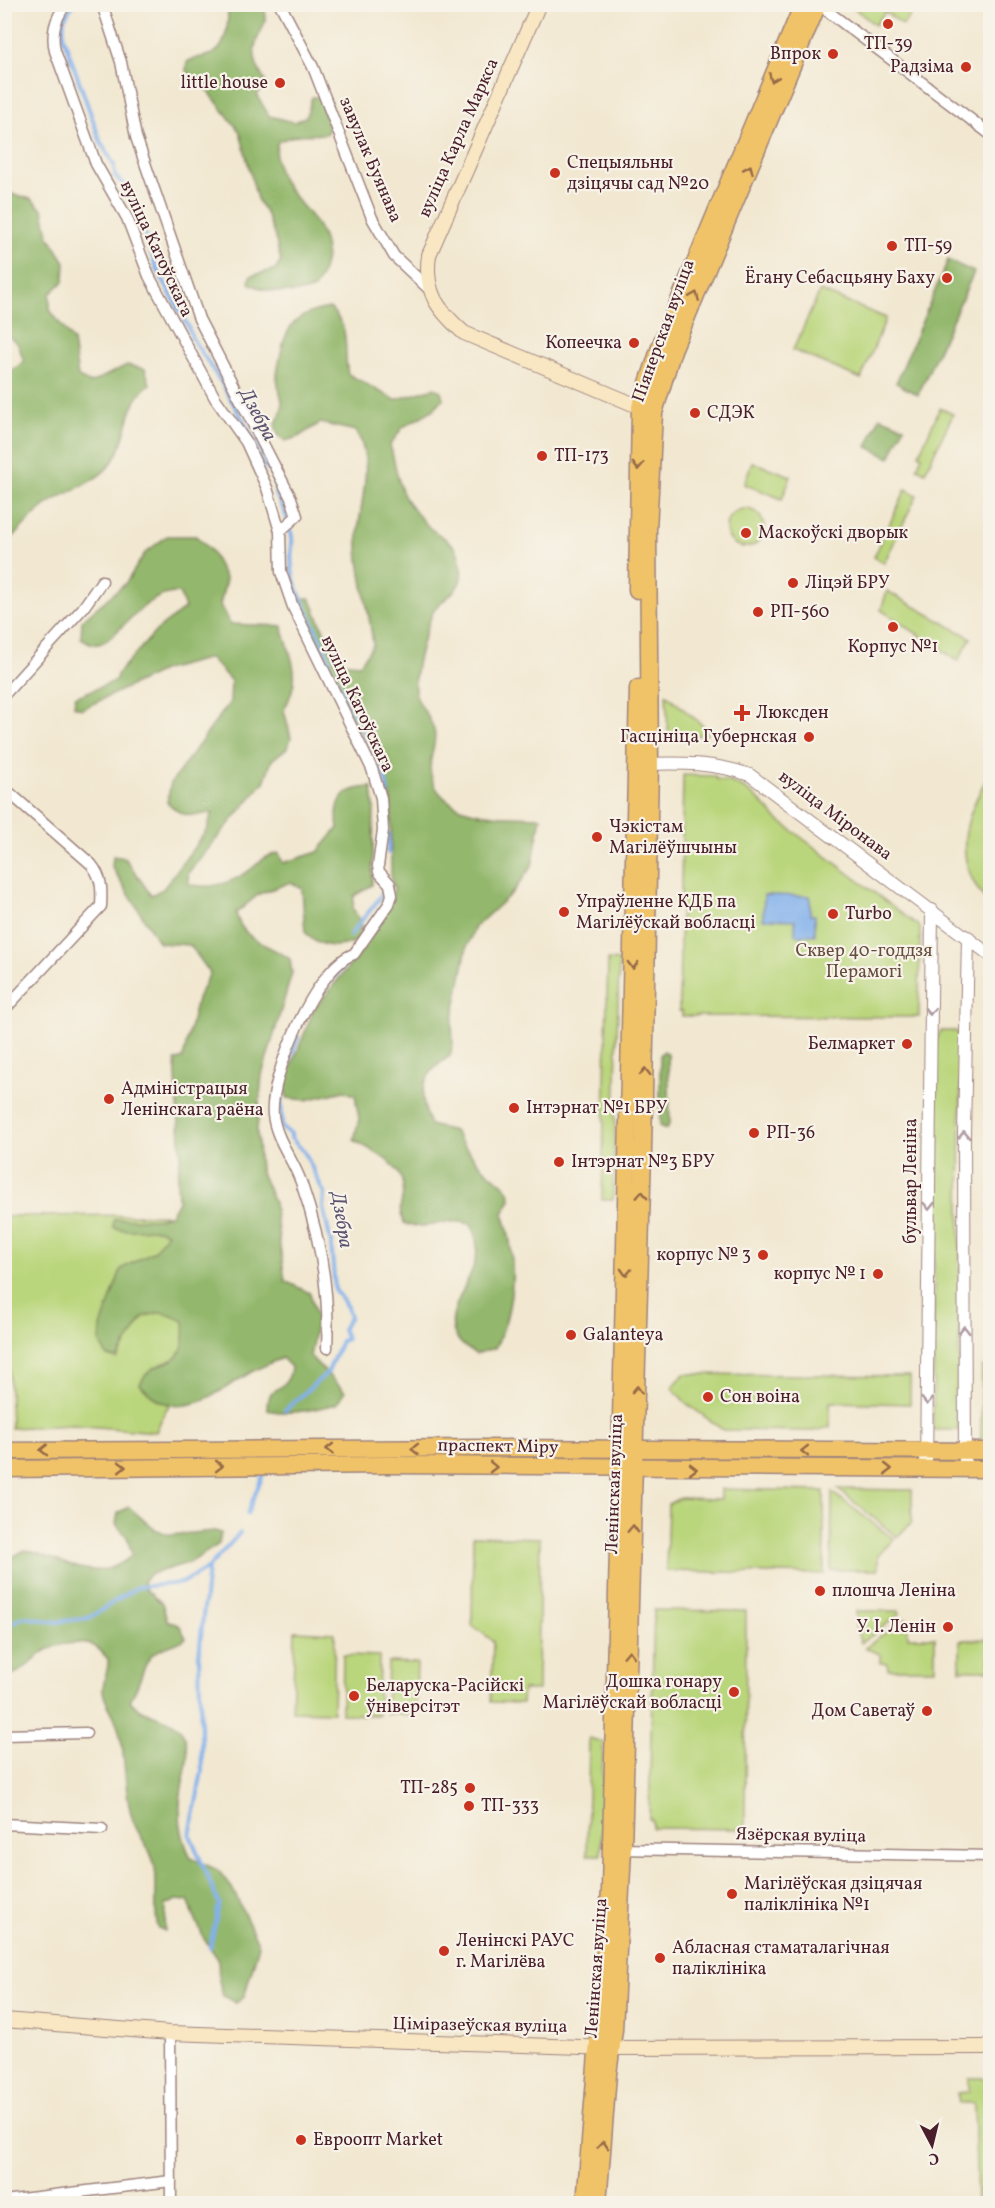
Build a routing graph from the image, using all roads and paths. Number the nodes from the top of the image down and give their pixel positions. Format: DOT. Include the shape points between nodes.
graph roads {
  1 [pos="66,4"];
  2 [pos="102,4"];
  3 [pos="280,4"];
  4 [pos="539,4"];
  5 [pos="803,4"];
  6 [pos="818,5"];
  7 [pos="990,134"];
  8 [pos="429,289"];
  9 [pos="647,410"];
  10 [pos="280,531"];
  11 [pos="102,581"];
  12 [pos="4,694"];
  13 [pos="643,764"];
  14 [pos="4,788"];
  15 [pos="932,910"];
  16 [pos="968,938"];
  17 [pos="990,955"];
  18 [pos="4,1010"];
  19 [pos="327,1348"];
  20 [pos="628,1449"];
  21 [pos="4,1451"];
  22 [pos="964,1451"];
  23 [pos="990,1451"];
  24 [pos="926,1452"];
  25 [pos="388,1457"];
  26 [pos="4,1469"];
  27 [pos="627,1469"];
  28 [pos="926,1469"];
  29 [pos="965,1469"];
  30 [pos="990,1469"];
  31 [pos="86,1733"];
  32 [pos="4,1735"];
  33 [pos="4,1824"];
  34 [pos="102,1829"];
  35 [pos="617,1849"];
  36 [pos="990,1856"];
  37 [pos="4,2020"];
  38 [pos="170,2033"];
  39 [pos="990,2047"];
  40 [pos="605,2048"];
  41 [pos="171,2181"];
  42 [pos="4,2201"];
  43 [pos="171,2204"];
  44 [pos="585,2204"];
  45 [pos="598,2204"];
  1 -- 10 [label="street, вуліца Катоўскага" via="52,36 96,164 127,218 148,276 176,332 246,442 267,488"];
  2 -- 10 [label="street, вуліца Катоўскага" via="121,62 136,137 199,319 265,444 297,516"];
  3 -- 8 [label="street, завулак Буянава" via="313,67 372,218 394,256"];
  4 -- 8 [label="main road, вуліца Карла Маркса" via="435,237 427,272"];
  5 -- 9 [label="main road, Піянерская вуліца, one-way" via="661,344"];
  6 -- 7 [label="street"];
  9 -- 6 [label="main road, Піянерская вуліца, one-way"];
  8 -- 9 [label="main road, завулак Буянава" via="444,315 464,333"];
  9 -- 13 [label="main road, Піянерская вуліца" via="636,529"];
  10 -- 19 [label="street, вуліца Катоўскага" via="281,572 293,607 372,769 381,798 378,866 392,895 354,954 346,956 319,986 296,1028 276,1082 276,1129 301,1181 322,1254 329,1313"];
  11 -- 12 [label="street" via="83,608"];
  13 -- 15 [label="street, вуліца Міронава" via="707,763 750,775"];
  13 -- 20 [label="main road, Ленінская вуліца"];
  14 -- 18 [label="street" via="91,864 99,873 102,890 101,906"];
  15 -- 16 [label="street, вуліца Міронава"];
  15 -- 24 [label="street, бульвар Леніна, one-way"];
  16 -- 17 [label="street, вуліца Міронава"];
  22 -- 16 [label="street, one-way"];
  24 -- 20 [label="main road, праспект Міру, one-way"];
  20 -- 25 [label="main road, праспект Міру, one-way"];
  20 -- 27 [label="main road, Ленінская вуліца"];
  25 -- 21 [label="main road, праспект Міру, one-way" via="161,1449"];
  22 -- 23 [label="main road, праспект Міру"];
  22 -- 24 [label="main road, праспект Міру"];
  22 -- 29 [label="street"];
  24 -- 28 [label="street, бульвар Леніна"];
  26 -- 25 [label="main road, праспект Міру, one-way"];
  25 -- 27 [label="main road, праспект Міру, one-way"];
  27 -- 28 [label="main road, праспект Міру, one-way"];
  27 -- 35 [label="main road, Ленінская вуліца"];
  28 -- 29 [label="main road, праспект Міру"];
  29 -- 30 [label="main road, праспект Міру"];
  31 -- 32 [label="street"];
  33 -- 34 [label="street"];
  35 -- 36 [label="street, Язёрская вуліца"];
  35 -- 40 [label="main road, Ленінская вуліца"];
  37 -- 38 [label="main road, Ціміразеўская вуліца"];
  38 -- 40 [label="main road, Ціміразеўская вуліца"];
  38 -- 41 [label="street"];
  39 -- 40 [label="main road, Ціміразеўская вуліца"];
  40 -- 44 [label="main road, Ленінская вуліца"];
  45 -- 40 [label="main road, Ленінская вуліца, one-way"];
  41 -- 42 [label="street"];
  41 -- 43 [label="street"];
}
